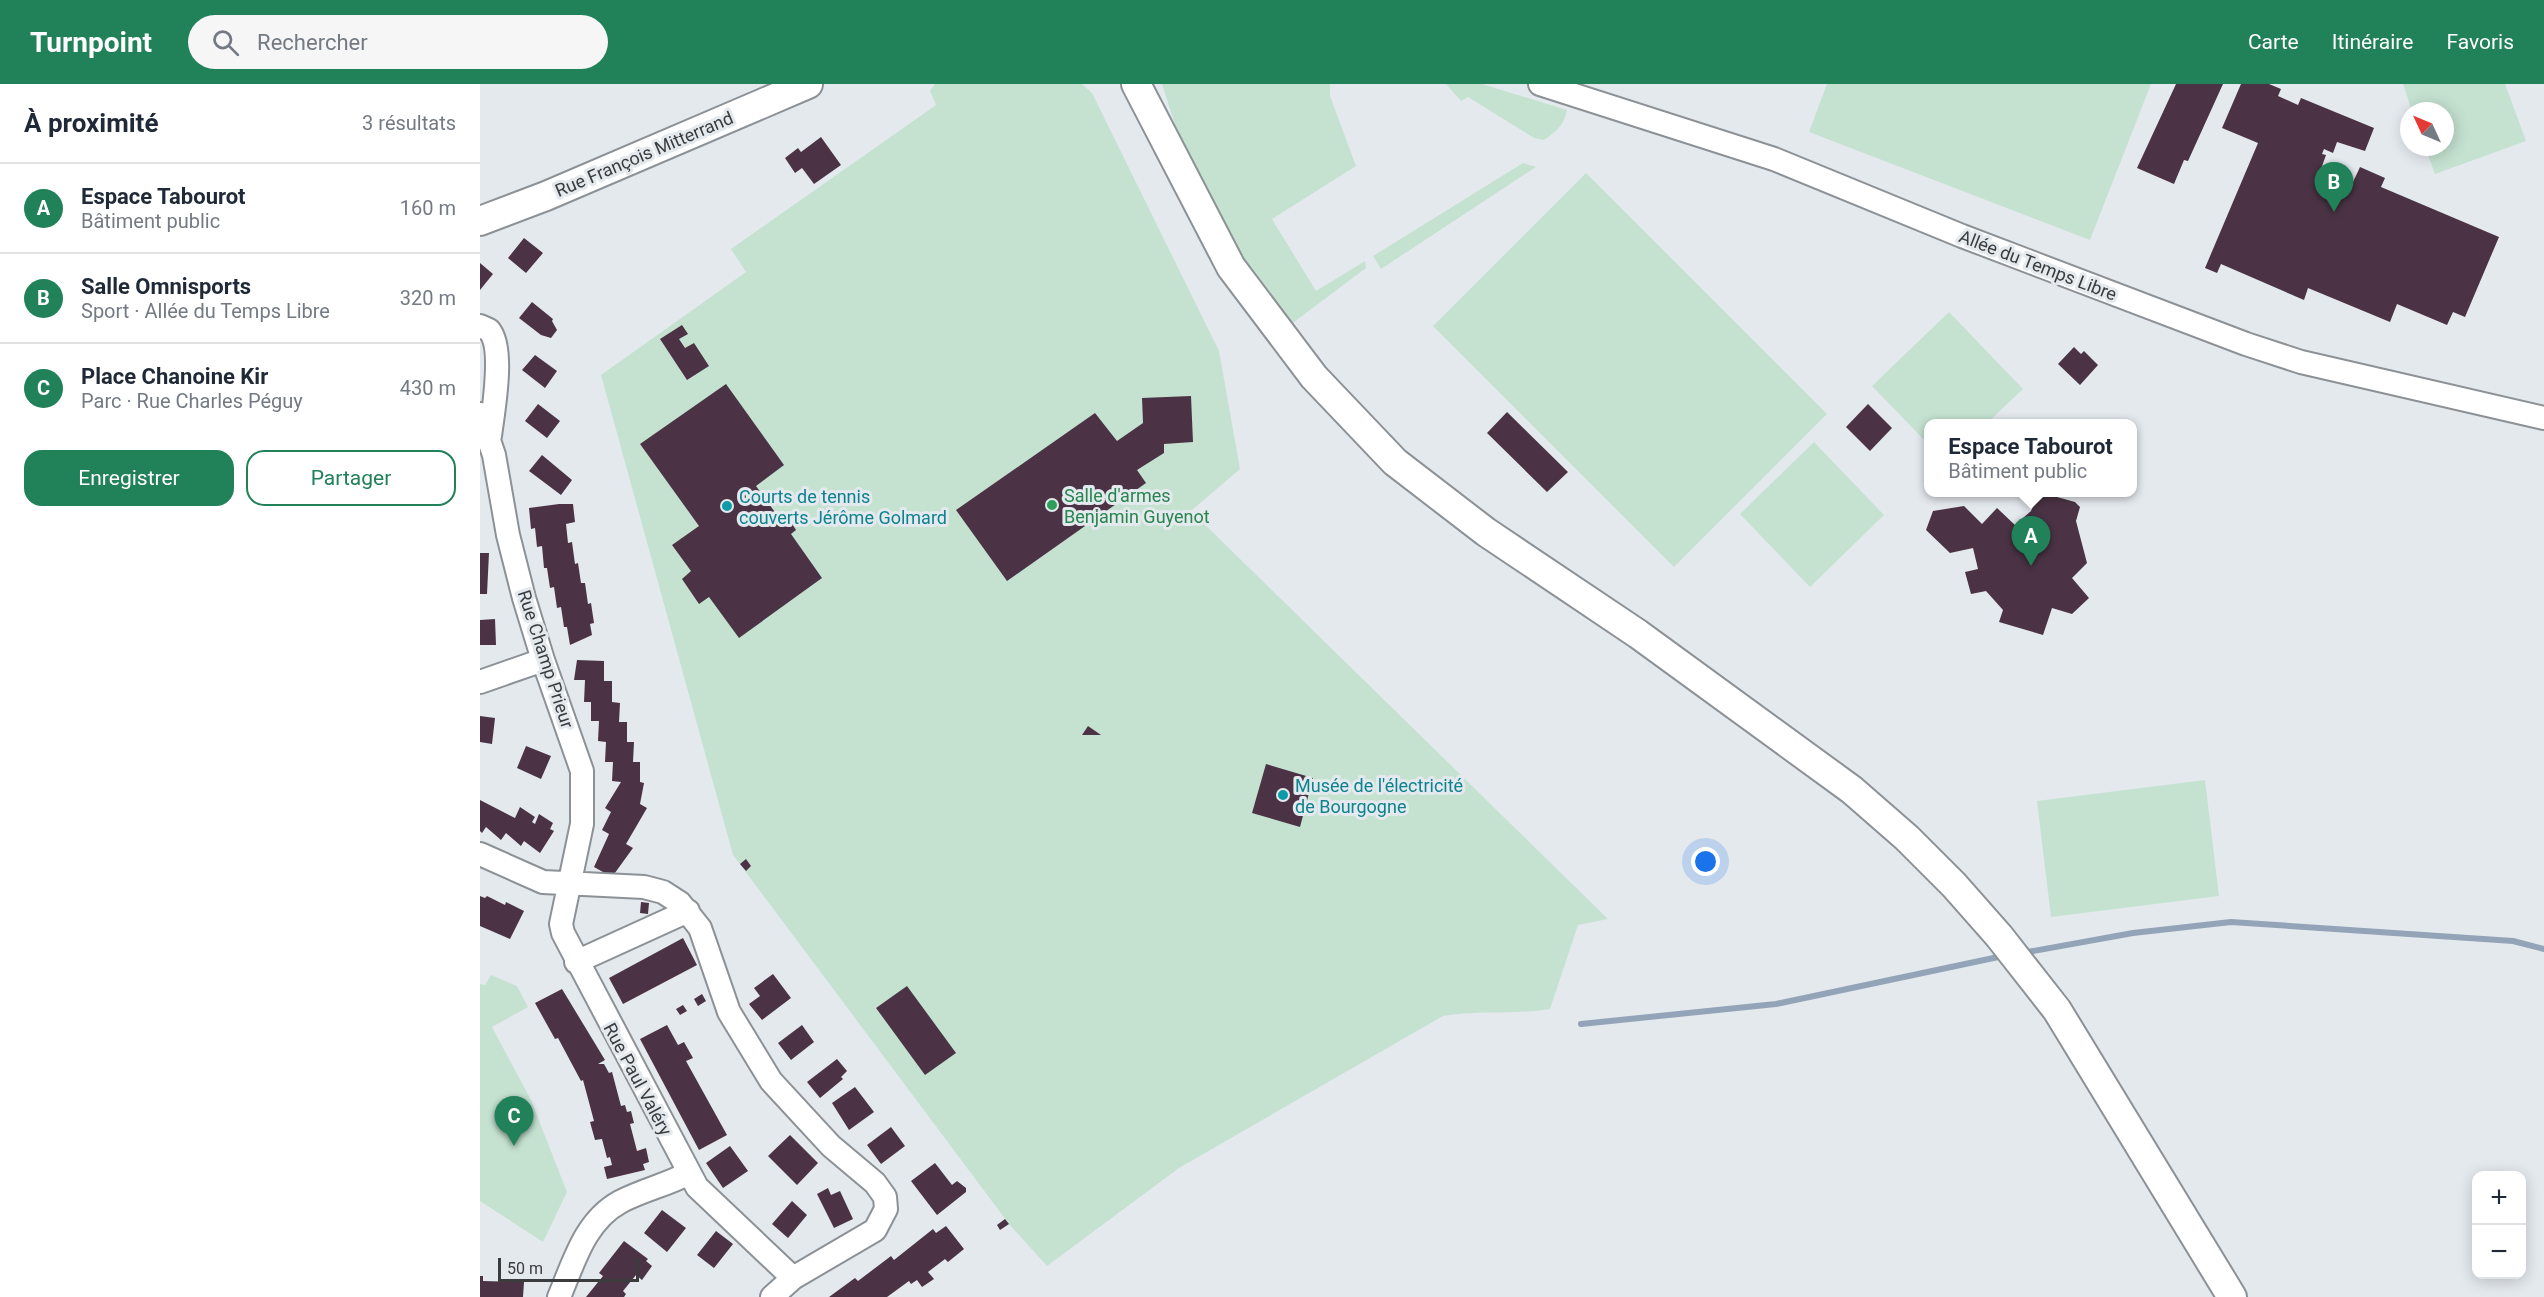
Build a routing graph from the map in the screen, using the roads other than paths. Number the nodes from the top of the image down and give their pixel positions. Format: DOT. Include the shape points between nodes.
graph roads {
  1 [pos="808,84"];
  2 [pos="1136,84"];
  3 [pos="1540,84"];
  4 [pos="480,221"];
  5 [pos="480,326"];
  6 [pos="480,414"];
  7 [pos="2544,418"];
  8 [pos="490,438"];
  9 [pos="543,660"];
  10 [pos="480,682"];
  11 [pos="480,854"];
  12 [pos="570,881"];
  13 [pos="688,911"];
  14 [pos="576,962"];
  15 [pos="689,1173"];
  16 [pos="793,1278"];
  17 [pos="559,1297"];
  18 [pos="772,1297"];
  19 [pos="2232,1297"];
  1 -- 4 [label="street, Rue François Mitterrand"];
  2 -- 19 [label="street" via="1231,267 1295,353 1395,462 1486,532 1638,634 1852,790 1907,837 1999,936 2057,1010"];
  3 -- 7 [label="street, Allée du Temps Libre" via="1774,159 1962,236 2246,344 2301,362"];
  5 -- 8 [label="street, Rue Champ Prieur" via="489,330 496,343"];
  6 -- 8 [label="street, Rue Champ Prieur"];
  8 -- 9 [label="street, Rue Champ Prieur" via="508,535"];
  9 -- 10 [label="street"];
  9 -- 12 [label="street, Rue Champ Prieur" via="582,771 582,824"];
  11 -- 12 [label="street" via="543,882"];
  12 -- 13 [label="street" via="654,889"];
  12 -- 14 [label="street, Rue Champ Prieur" via="561,924"];
  13 -- 14 [label="street"];
  13 -- 16 [label="street" via="705,937 729,1012 771,1081 806,1122 875,1183 885,1197 884,1215 875,1230"];
  14 -- 15 [label="street, Rue Paul Valéry"];
  15 -- 16 [label="street, Rue Paul Valéry" via="697,1187"];
  15 -- 17 [label="street" via="607,1210 584,1237"];
  16 -- 18 [label="street"];
}
